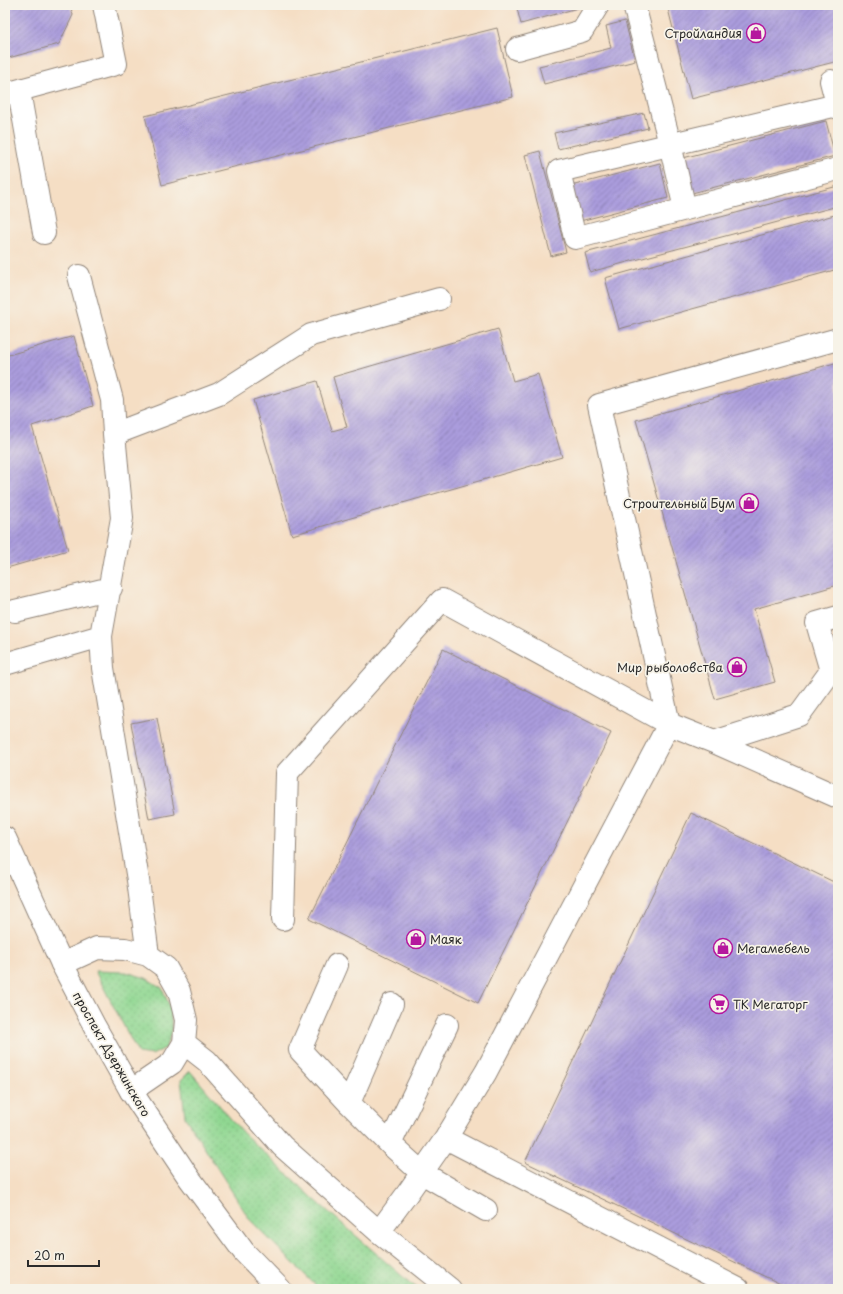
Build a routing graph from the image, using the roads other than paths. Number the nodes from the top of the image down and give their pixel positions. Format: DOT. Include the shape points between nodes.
graph roads {
  1 [pos="104,5"];
  2 [pos="598,5"];
  3 [pos="634,5"];
  4 [pos="517,49"];
  5 [pos="831,81"];
  6 [pos="12,93"];
  7 [pos="838,107"];
  8 [pos="670,144"];
  9 [pos="838,169"];
  10 [pos="685,209"];
  11 [pos="44,233"];
  12 [pos="79,276"];
  13 [pos="439,299"];
  14 [pos="838,339"];
  15 [pos="114,434"];
  16 [pos="110,588"];
  17 [pos="15,611"];
  18 [pos="838,617"];
  19 [pos="101,636"];
  20 [pos="5,664"];
  21 [pos="834,670"];
  22 [pos="669,724"];
  23 [pos="714,742"];
  24 [pos="838,797"];
  25 [pos="5,838"];
  26 [pos="283,919"];
  27 [pos="148,955"];
  28 [pos="62,964"];
  29 [pos="337,965"];
  30 [pos="392,1004"];
  31 [pos="447,1025"];
  32 [pos="184,1043"];
  33 [pos="130,1091"];
  34 [pos="349,1103"];
  35 [pos="446,1138"];
  36 [pos="390,1144"];
  37 [pos="422,1173"];
  38 [pos="486,1210"];
  39 [pos="379,1232"];
  40 [pos="280,1289"];
  41 [pos="450,1289"];
  42 [pos="738,1289"];
  1 -- 6 [label="street" via="116,64"];
  2 -- 4 [label="street" via="582,31"];
  3 -- 8 [label="street"];
  5 -- 7 [label="street"];
  6 -- 11 [label="street"];
  7 -- 8 [label="street"];
  8 -- 10 [label="street"];
  8 -- 10 [label="street" via="559,171 575,238"];
  9 -- 10 [label="street"];
  12 -- 15 [label="street" via="112,400"];
  13 -- 15 [label="street" via="311,335 220,394"];
  14 -- 22 [label="street" via="599,405"];
  15 -- 16 [label="street" via="122,518"];
  16 -- 17 [label="street"];
  16 -- 19 [label="street"];
  18 -- 21 [label="street" via="817,623"];
  19 -- 20 [label="street"];
  19 -- 27 [label="street" via="103,668"];
  21 -- 23 [label="street" via="799,716"];
  22 -- 23 [label="street"];
  22 -- 26 [label="street" via="442,600 286,773"];
  22 -- 35 [label="street" via="486,1072"];
  23 -- 24 [label="street"];
  25 -- 28 [label="street, проспект Дзержинского"];
  27 -- 28 [label="street" via="125,949 97,948"];
  27 -- 32 [label="street" via="166,968 180,991 186,1020"];
  28 -- 33 [label="street, проспект Дзержинского"];
  29 -- 34 [label="street" via="300,1050"];
  30 -- 34 [label="street"];
  31 -- 36 [label="street"];
  32 -- 33 [label="street" via="172,1063"];
  32 -- 39 [label="street" via="207,1061 282,1146"];
  33 -- 40 [label="street, проспект Дзержинского" via="187,1175 240,1246"];
  34 -- 36 [label="street"];
  35 -- 37 [label="street"];
  35 -- 42 [label="street"];
  36 -- 37 [label="street"];
  37 -- 38 [label="street"];
  37 -- 39 [label="street"];
  39 -- 41 [label="street"];
}
